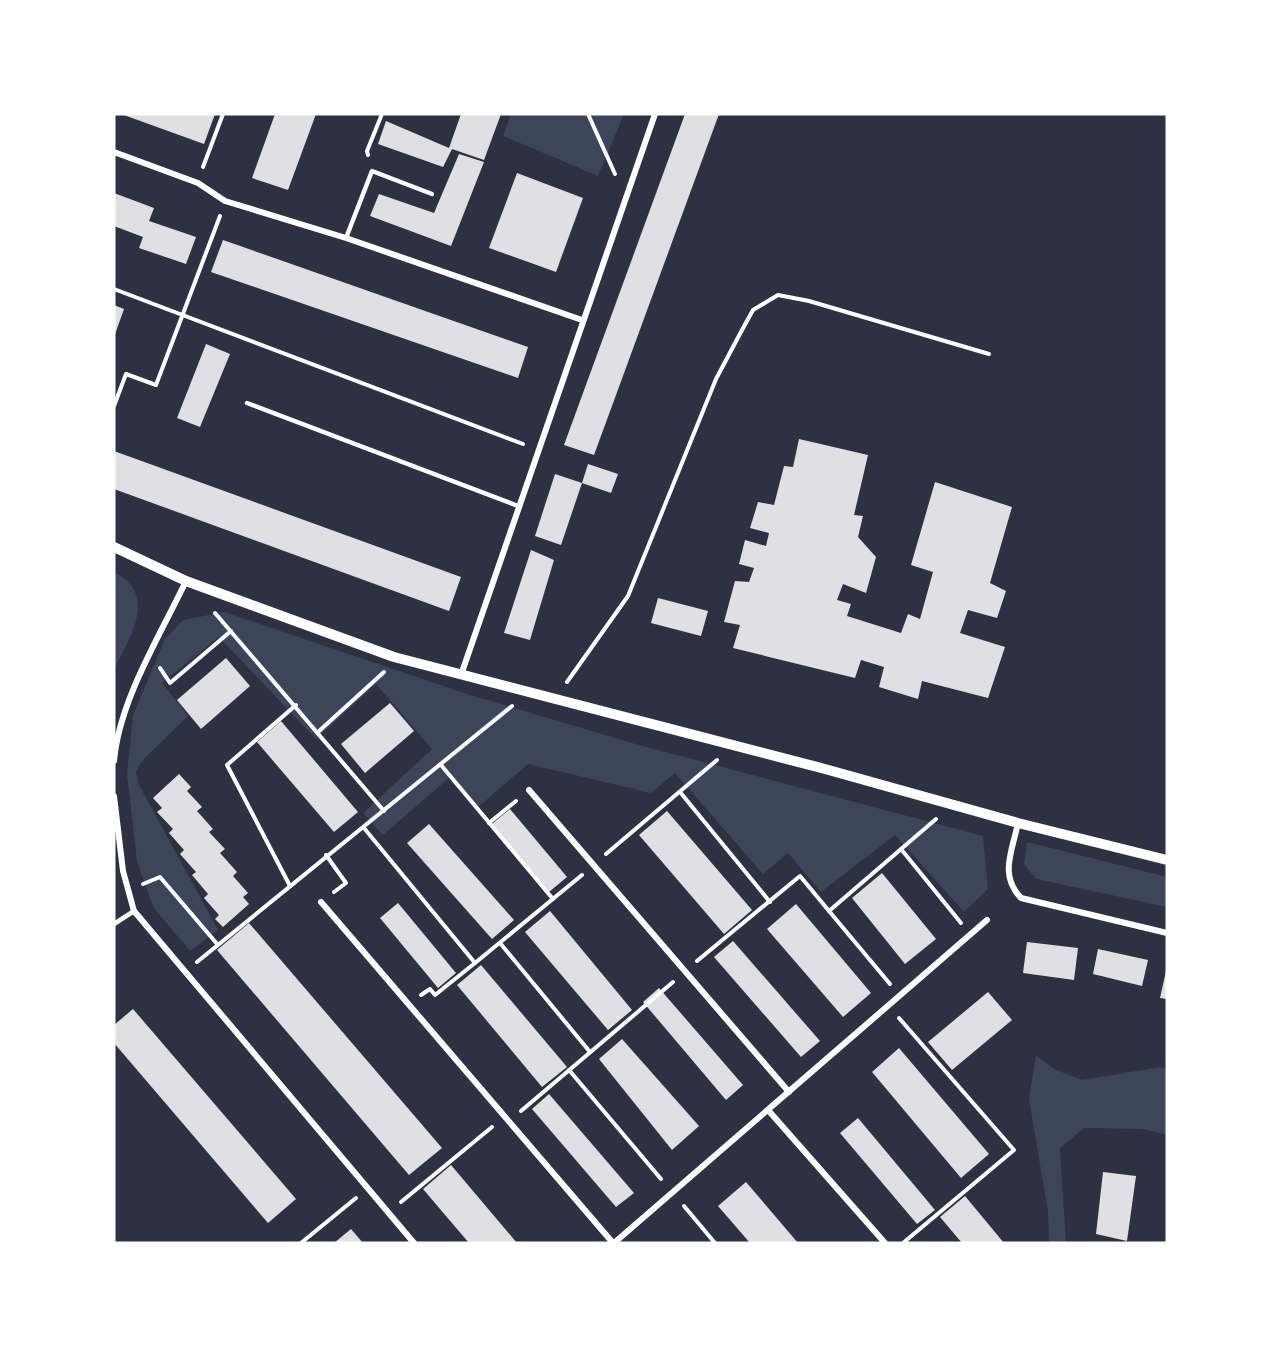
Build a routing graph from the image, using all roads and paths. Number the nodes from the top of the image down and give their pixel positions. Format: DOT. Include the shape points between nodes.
graph roads {
  1 [pos="223,114"];
  2 [pos="382,114"];
  3 [pos="588,114"];
  4 [pos="655,114"];
  5 [pos="114,152"];
  6 [pos="372,171"];
  7 [pos="198,183"];
  8 [pos="432,194"];
  9 [pos="626,198"];
  10 [pos="225,201"];
  11 [pos="346,238"];
  12 [pos="114,289"];
  13 [pos="182,315"];
  14 [pos="582,320"];
  15 [pos="988,354"];
  16 [pos="247,403"];
  17 [pos="114,406"];
  18 [pos="537,450"];
  19 [pos="518,506"];
  20 [pos="114,547"];
  21 [pos="186,581"];
  22 [pos="214,611"];
  23 [pos="231,631"];
  24 [pos="394,657"];
  25 [pos="461,675"];
  26 [pos="170,683"];
  27 [pos="528,693"];
  28 [pos="555,700"];
  29 [pos="296,705"];
  30 [pos="318,732"];
  31 [pos="115,744"];
  32 [pos="734,746"];
  33 [pos="114,761"];
  34 [pos="441,765"];
  35 [pos="529,790"];
  36 [pos="680,792"];
  37 [pos="114,796"];
  38 [pos="952,805"];
  39 [pos="384,811"];
  40 [pos="489,823"];
  41 [pos="1018,823"];
  42 [pos="364,828"];
  43 [pos="902,849"];
  44 [pos="326,855"];
  45 [pos="1167,860"];
  46 [pos="594,865"];
  47 [pos="290,886"];
  48 [pos="128,889"];
  49 [pos="553,899"];
  50 [pos="321,902"];
  51 [pos="770,902"];
  52 [pos="134,910"];
  53 [pos="829,911"];
  54 [pos="987,920"];
  55 [pos="114,924"];
  56 [pos="1167,933"];
  57 [pos="970,935"];
  58 [pos="500,943"];
  59 [pos="218,945"];
  60 [pos="476,963"];
  61 [pos="685,971"];
  62 [pos="185,973"];
  63 [pos="899,996"];
  64 [pos="409,1004"];
  65 [pos="888,1006"];
  66 [pos="590,1052"];
  67 [pos="568,1070"];
  68 [pos="789,1092"];
  69 [pos="768,1110"];
  70 [pos="507,1119"];
  71 [pos="368,1188"];
  72 [pos="672,1192"];
  73 [pos="388,1212"];
  74 [pos="301,1243"];
  75 [pos="414,1243"];
  76 [pos="613,1243"];
  77 [pos="715,1243"];
  78 [pos="885,1243"];
  79 [pos="903,1243"];
  1 -- 7 [label="path"];
  2 -- 6 [label="path" via="367,151"];
  3 -- 9 [label="path"];
  4 -- 9 [label="street"];
  5 -- 7 [label="street"];
  6 -- 8 [label="lane"];
  6 -- 11 [label="lane"];
  7 -- 10 [label="street"];
  9 -- 14 [label="street"];
  10 -- 11 [label="street"];
  10 -- 13 [label="path"];
  11 -- 14 [label="street"];
  12 -- 13 [label="path"];
  13 -- 17 [label="path" via="156,385 126,374"];
  13 -- 18 [label="path"];
  14 -- 18 [label="street"];
  15 -- 28 [label="path" via="778,295 753,310 716,379 628,596"];
  16 -- 19 [label="lane"];
  18 -- 19 [label="street"];
  19 -- 25 [label="street"];
  20 -- 21 [label="street"];
  21 -- 24 [label="street"];
  21 -- 31 [label="street" via="129,704"];
  22 -- 23 [label="path"];
  23 -- 26 [label="path"];
  23 -- 29 [label="path"];
  24 -- 25 [label="street"];
  24 -- 30 [label="path" via="381,677"];
  25 -- 27 [label="street"];
  27 -- 28 [label="street"];
  27 -- 34 [label="path"];
  28 -- 32 [label="street"];
  29 -- 30 [label="path"];
  29 -- 47 [label="path" via="227,765"];
  30 -- 39 [label="path"];
  31 -- 33 [label="street"];
  32 -- 36 [label="path"];
  32 -- 38 [label="street"];
  34 -- 39 [label="path"];
  34 -- 40 [label="path"];
  35 -- 40 [label="path"];
  35 -- 46 [label="street"];
  36 -- 46 [label="path"];
  36 -- 51 [label="path"];
  37 -- 48 [label="street"];
  38 -- 41 [label="street"];
  38 -- 43 [label="path"];
  39 -- 42 [label="path"];
  40 -- 49 [label="path"];
  41 -- 45 [label="street"];
  41 -- 56 [label="street" via="1008,870 1010,886 1021,898"];
  42 -- 44 [label="path"];
  42 -- 60 [label="path"];
  43 -- 53 [label="path"];
  43 -- 57 [label="path"];
  44 -- 47 [label="path"];
  44 -- 50 [label="path" via="346,883"];
  46 -- 49 [label="path"];
  46 -- 61 [label="street"];
  47 -- 59 [label="path"];
  48 -- 52 [label="street"];
  48 -- 59 [label="path" via="160,877"];
  49 -- 58 [label="path"];
  50 -- 64 [label="street"];
  51 -- 53 [label="path" via="800,876"];
  51 -- 61 [label="path"];
  52 -- 55 [label="lane"];
  52 -- 62 [label="street"];
  53 -- 63 [label="path"];
  54 -- 57 [label="street"];
  57 -- 63 [label="street"];
  58 -- 60 [label="path"];
  58 -- 66 [label="path"];
  59 -- 62 [label="path"];
  60 -- 64 [label="path" via="435,995 430,989"];
  61 -- 66 [label="path"];
  61 -- 68 [label="street"];
  62 -- 71 [label="street"];
  63 -- 65 [label="street"];
  64 -- 70 [label="street"];
  65 -- 68 [label="street"];
  65 -- 79 [label="path" via="1014,1150"];
  66 -- 67 [label="path"];
  67 -- 70 [label="path"];
  67 -- 72 [label="path"];
  68 -- 69 [label="street"];
  69 -- 72 [label="street"];
  69 -- 78 [label="street"];
  70 -- 73 [label="path"];
  70 -- 76 [label="street"];
  71 -- 73 [label="street"];
  71 -- 74 [label="path"];
  72 -- 76 [label="street"];
  72 -- 77 [label="path"];
  73 -- 75 [label="street"];
}
